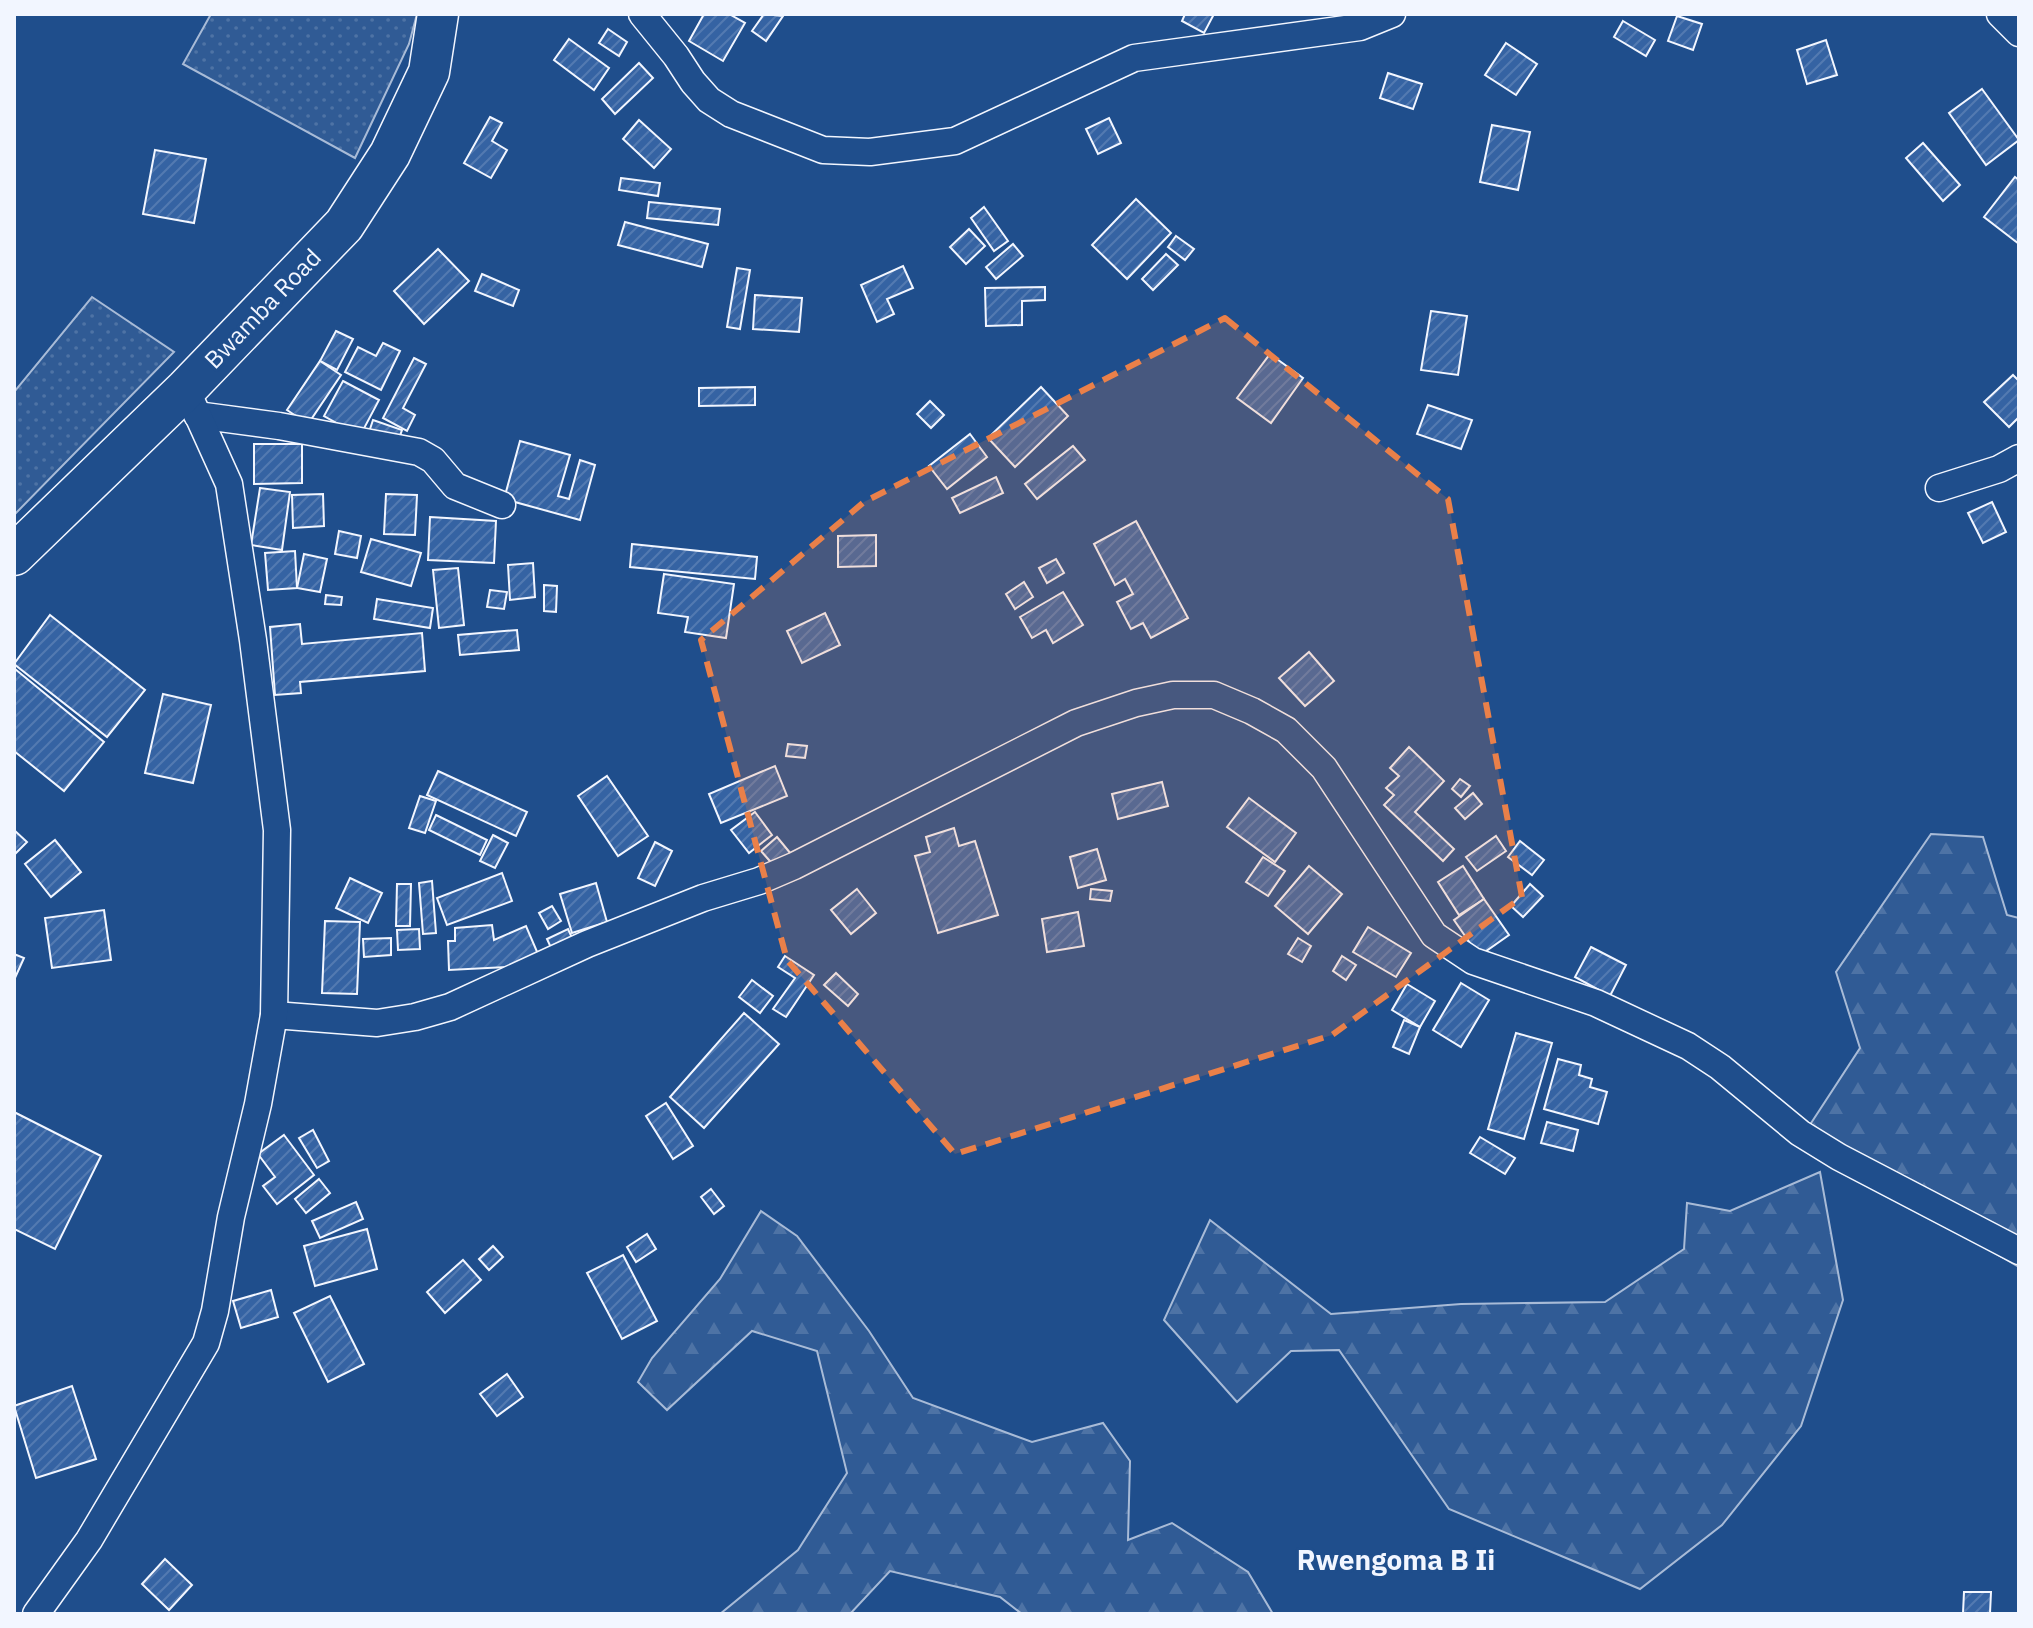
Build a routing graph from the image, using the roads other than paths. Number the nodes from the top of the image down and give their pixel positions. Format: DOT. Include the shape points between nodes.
graph roads {
  1 [pos="438,14"];
  2 [pos="642,14"];
  3 [pos="1392,14"];
  4 [pos="2000,14"];
  5 [pos="2019,33"];
  6 [pos="192,402"];
  7 [pos="2019,458"];
  8 [pos="1939,488"];
  9 [pos="502,505"];
  10 [pos="14,555"];
  11 [pos="274,1015"];
  12 [pos="2019,1251"];
  13 [pos="36,1614"];
  1 -- 6 [label="main road, Bwamba Road" via="429,72 390,154 344,225"];
  2 -- 3 [label="street" via="693,82 720,107 823,150 870,152 955,141 1134,58 1360,27"];
  4 -- 5 [label="street"];
  6 -- 9 [label="street" via="279,426 419,452 455,486"];
  6 -- 10 [label="main road, Bwamba Road"];
  6 -- 11 [label="street" via="229,484 253,640 277,830"];
  7 -- 8 [label="street"];
  11 -- 12 [label="street" via="377,1023 450,1007 587,944 794,866 1076,723 1173,695 1214,695 1286,730 1324,768 1434,935 1453,949 1473,961 1596,1003 1688,1046 1800,1133"];
  11 -- 13 [label="street" via="206,1343 89,1540"];
}
